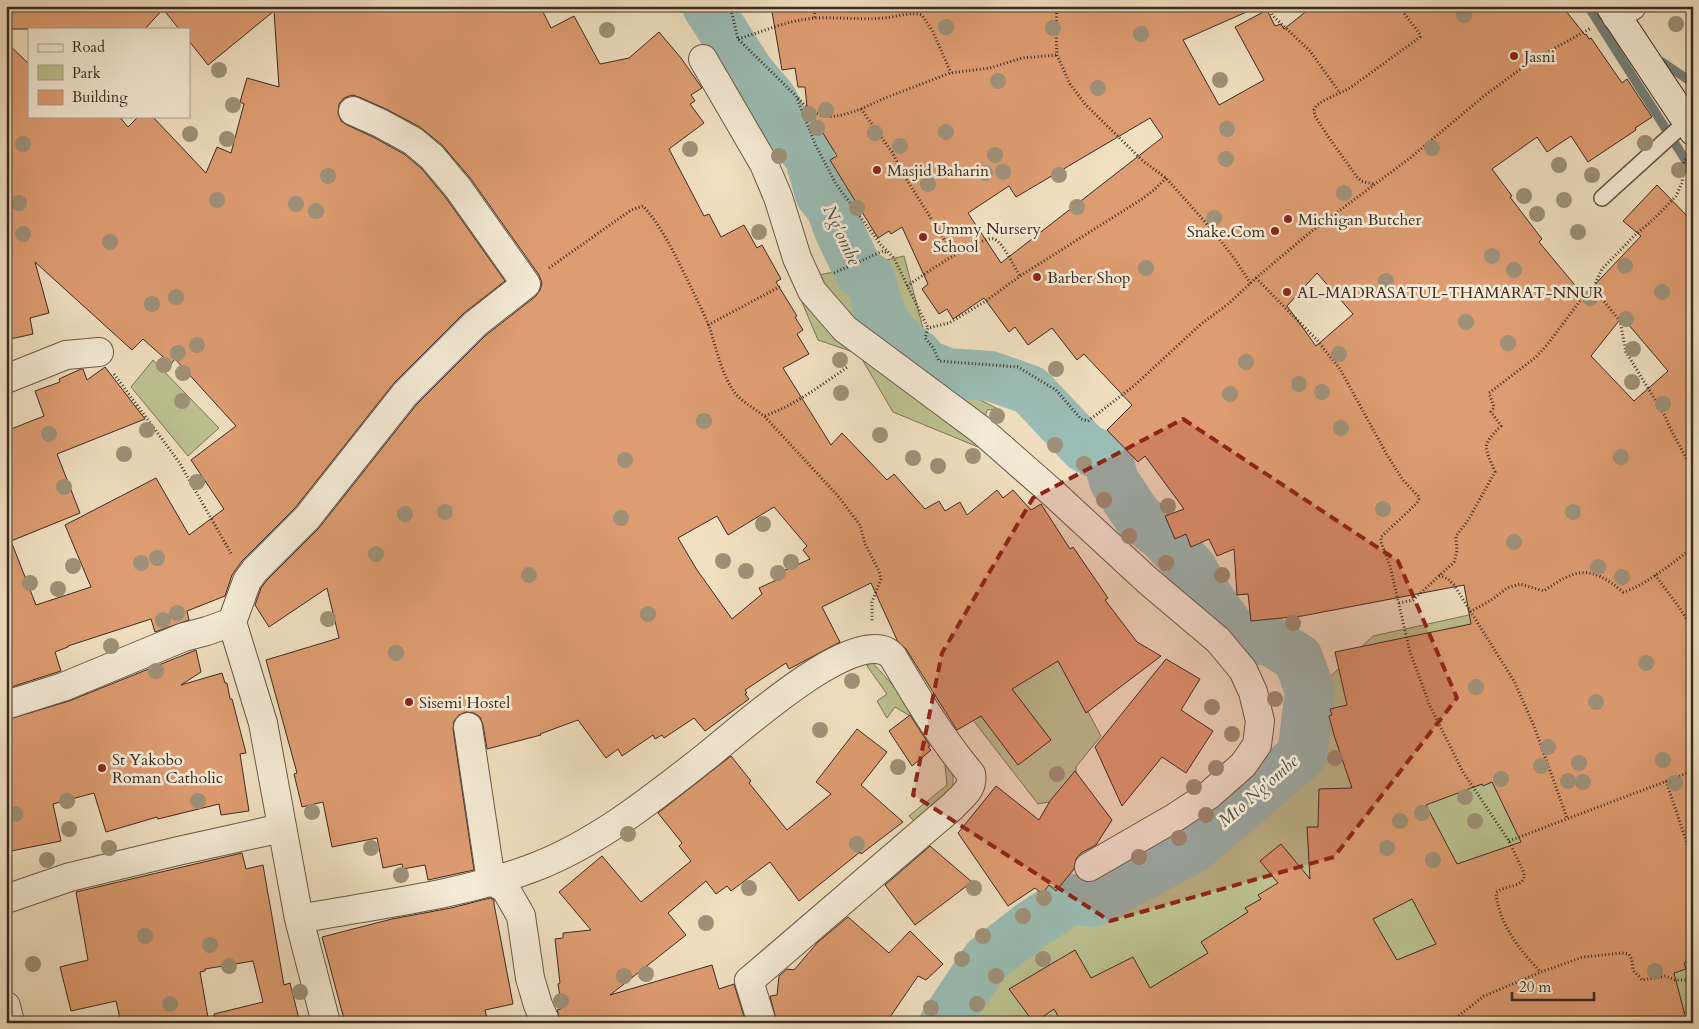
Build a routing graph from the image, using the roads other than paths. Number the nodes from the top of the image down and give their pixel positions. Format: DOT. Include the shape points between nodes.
graph roads {
  1 [pos="1619,9"];
  2 [pos="703,59"];
  3 [pos="353,111"];
  4 [pos="1689,136"];
  5 [pos="1602,198"];
  6 [pos="98,352"];
  7 [pos="6,380"];
  8 [pos="232,622"];
  9 [pos="6,705"];
  10 [pos="468,727"];
  11 [pos="282,828"];
  12 [pos="1089,867"];
  13 [pos="491,881"];
  14 [pos="6,898"];
  15 [pos="299,919"];
  16 [pos="6,1006"];
  17 [pos="10,1023"];
  18 [pos="326,1023"];
  19 [pos="546,1023"];
  20 [pos="762,1023"];
  1 -- 4 [label="street"];
  2 -- 12 [label="street" via="764,164 797,258 814,279 812,291 845,329 981,430 1054,494 1218,640 1242,670 1253,692 1260,722 1257,745 1243,765 1210,795"];
  3 -- 8 [label="street" via="413,141 432,157 526,284 475,324 405,394 308,518 247,581"];
  4 -- 5 [label="lane"];
  6 -- 7 [label="street" via="66,355"];
  8 -- 9 [label="street" via="184,637 63,687"];
  8 -- 11 [label="street" via="263,723"];
  10 -- 13 [label="street"];
  11 -- 14 [label="street" via="70,877"];
  11 -- 15 [label="street"];
  13 -- 15 [label="street" via="436,895"];
  13 -- 19 [label="street" via="505,888 521,916 530,978"];
  13 -- 20 [label="street" via="536,867 625,817 786,692 827,665 857,652 882,650 890,654 952,752 971,774 970,785 953,806 749,981"];
  15 -- 18 [label="street"];
  16 -- 17 [label="street"];
}
